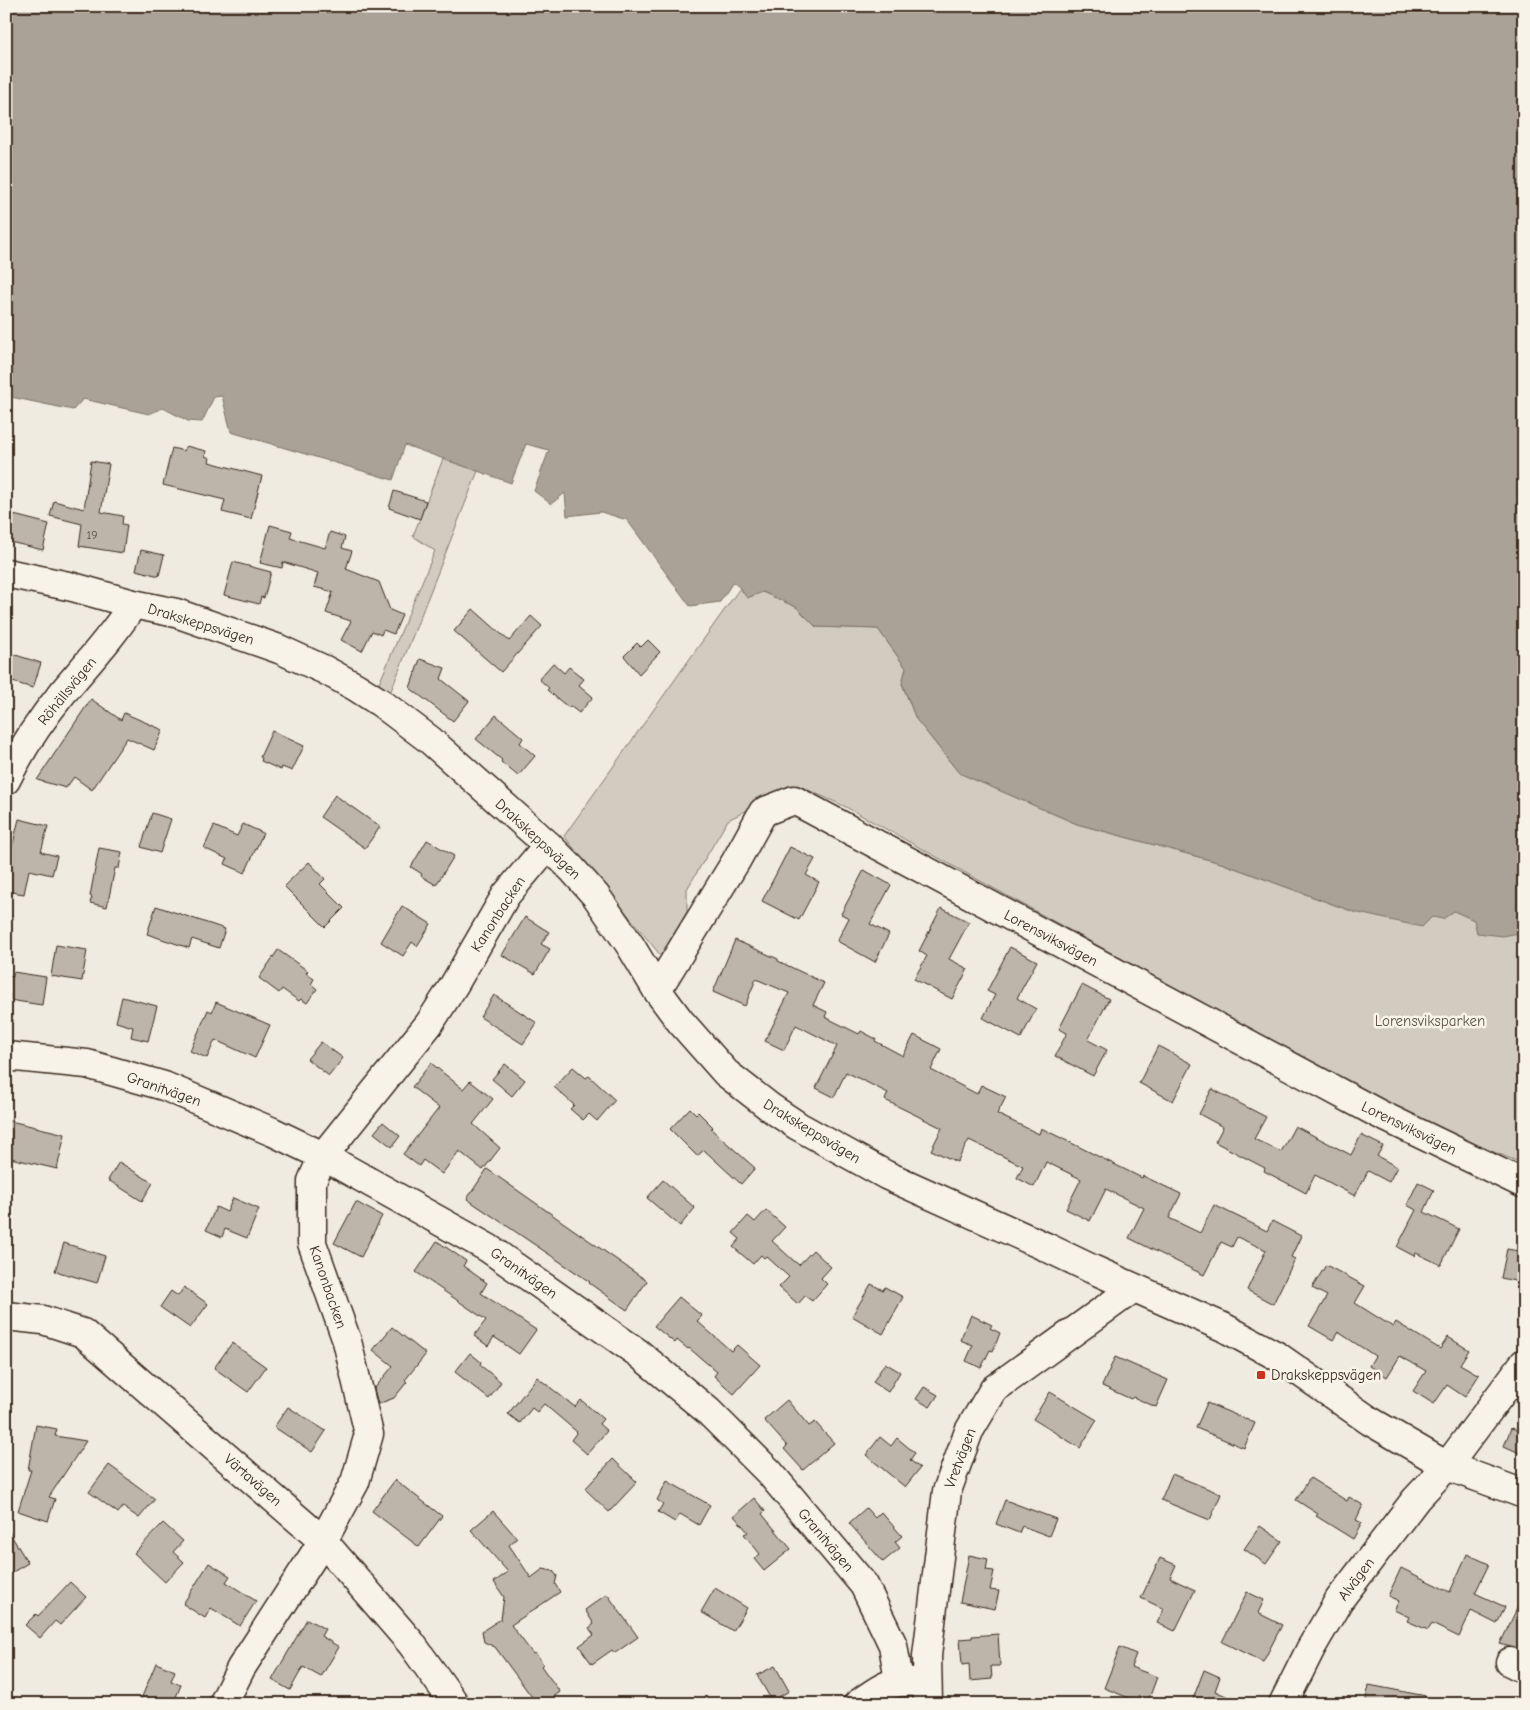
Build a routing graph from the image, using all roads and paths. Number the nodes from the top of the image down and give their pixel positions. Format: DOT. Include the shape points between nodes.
graph roads {
  1 [pos="6,573"];
  2 [pos="134,604"];
  3 [pos="6,780"];
  4 [pos="548,845"];
  5 [pos="657,990"];
  6 [pos="6,1056"];
  7 [pos="323,1156"];
  8 [pos="1524,1184"];
  9 [pos="1134,1288"];
  10 [pos="6,1316"];
  11 [pos="1524,1363"];
  12 [pos="1446,1466"];
  13 [pos="1524,1494"];
  14 [pos="324,1541"];
  15 [pos="899,1681"];
  16 [pos="928,1693"];
  17 [pos="223,1704"];
  18 [pos="455,1704"];
  19 [pos="858,1704"];
  20 [pos="1283,1704"];
  1 -- 2 [label="street, Drakskeppsvägen"];
  2 -- 3 [label="street, Röhällsvägen" via="49,711"];
  2 -- 4 [label="street, Drakskeppsvägen" via="176,613 279,650 356,687 430,740"];
  4 -- 5 [label="street, Drakskeppsvägen" via="596,896"];
  4 -- 7 [label="street, Kanonbacken" via="506,896 429,1024"];
  5 -- 8 [label="street, Lorensviksvägen" via="763,812 794,800 1379,1114"];
  5 -- 9 [label="street, Drakskeppsvägen" via="726,1073 798,1126 886,1175"];
  6 -- 7 [label="street, Granitvägen" via="86,1064 164,1086"];
  7 -- 14 [label="street, Kanonbacken" via="312,1181 312,1243 347,1341 369,1434 355,1482"];
  7 -- 15 [label="street, Granitvägen" via="488,1248 638,1353 708,1411 770,1473 864,1585 893,1645"];
  9 -- 12 [label="street, Drakskeppsvägen" via="1218,1325 1277,1356 1370,1421"];
  9 -- 16 [label="street, Vretvägen" via="994,1389 969,1430 947,1491 927,1656"];
  10 -- 14 [label="street, Värtavägen" via="43,1320 83,1333"];
  11 -- 12 [label="street"];
  12 -- 13 [label="street, Drakskeppsvägen"];
  12 -- 20 [label="street, Alvägen" via="1416,1499 1339,1600"];
  14 -- 17 [label="street, Kanonbacken" via="241,1668"];
  14 -- 18 [label="street, Värtavägen" via="412,1643"];
  15 -- 16 [label="street"];
  15 -- 19 [label="street" via="884,1686"];
}
